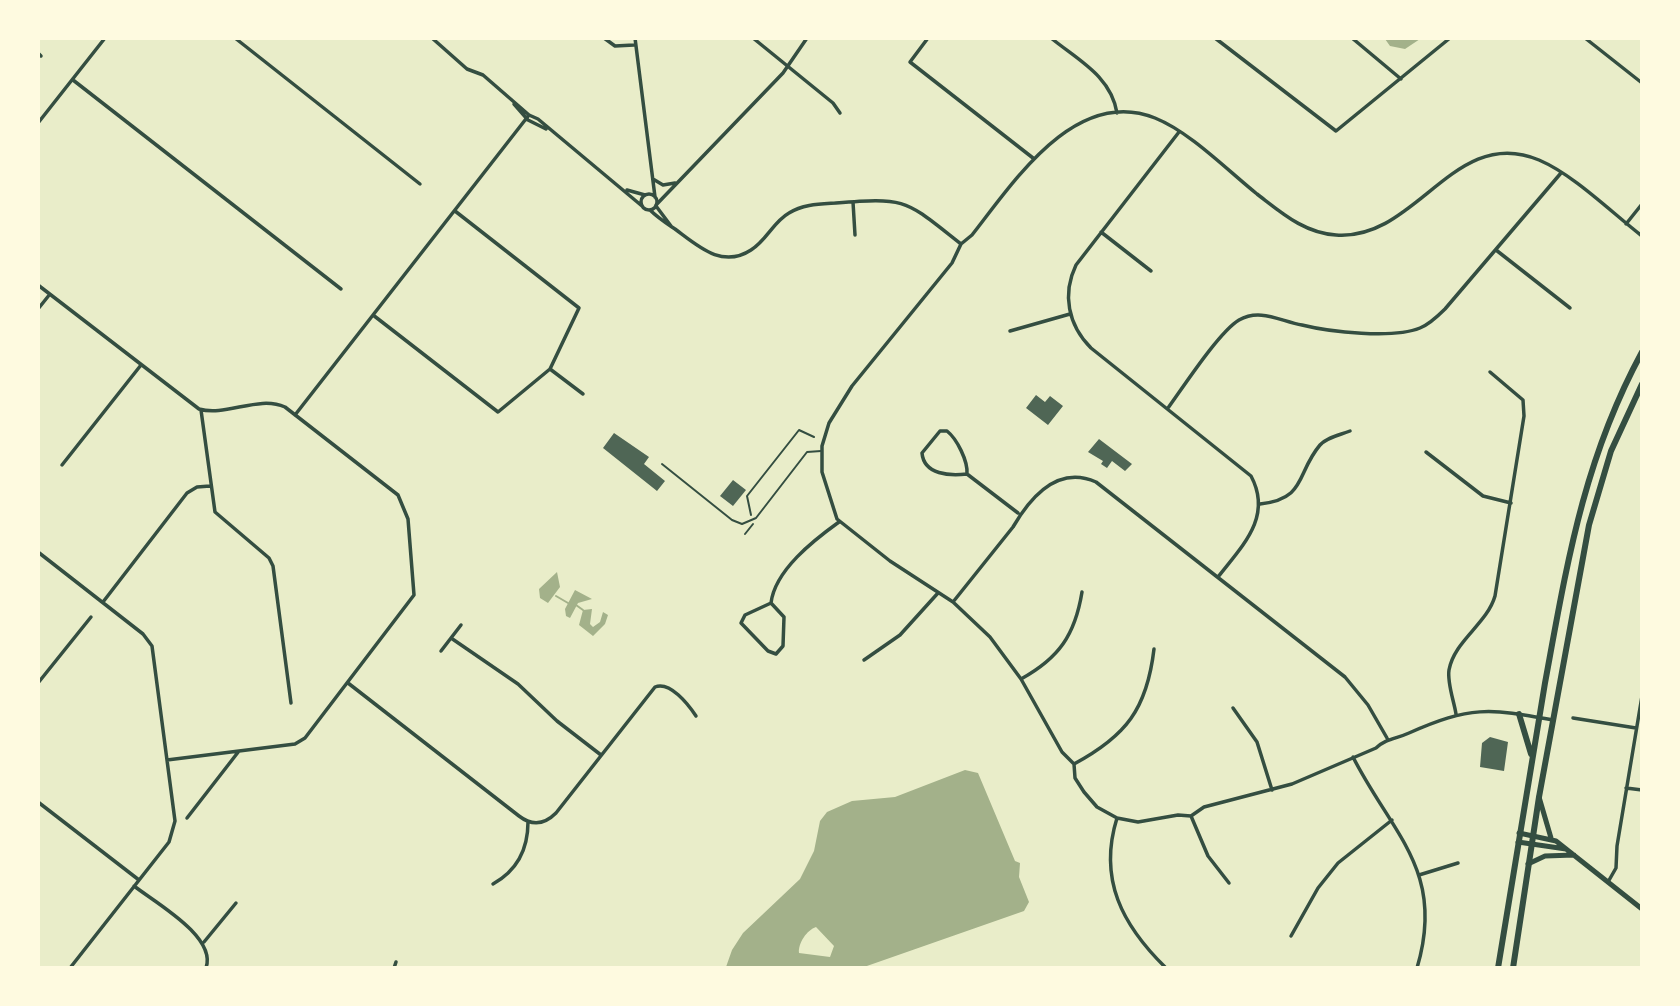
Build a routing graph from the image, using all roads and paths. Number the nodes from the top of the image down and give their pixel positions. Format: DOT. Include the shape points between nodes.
graph roads {
  1 [pos="105,38"];
  2 [pos="235,38"];
  3 [pos="432,38"];
  4 [pos="604,38"];
  5 [pos="635,38"];
  6 [pos="753,38"];
  7 [pos="807,38"];
  8 [pos="928,38"];
  9 [pos="1051,38"];
  10 [pos="1215,38"];
  11 [pos="1352,38"];
  12 [pos="1450,38"];
  13 [pos="1584,38"];
  14 [pos="635,45"];
  15 [pos="789,66"];
  16 [pos="1401,79"];
  17 [pos="73,80"];
  18 [pos="1642,83"];
  19 [pos="840,113"];
  20 [pos="1117,113"];
  21 [pos="527,118"];
  22 [pos="38,123"];
  23 [pos="1179,132"];
  24 [pos="1033,158"];
  25 [pos="1561,173"];
  26 [pos="653,180"];
  27 [pos="677,182"];
  28 [pos="420,184"];
  29 [pos="625,190"];
  30 [pos="646,195"];
  31 [pos="655,197"];
  32 [pos="853,202"];
  33 [pos="1642,204"];
  34 [pos="656,205"];
  35 [pos="642,206"];
  36 [pos="650,210"];
  37 [pos="455,211"];
  38 [pos="1626,224"];
  39 [pos="673,227"];
  40 [pos="1101,232"];
  41 [pos="855,235"];
  42 [pos="1642,236"];
  43 [pos="961,244"];
  44 [pos="1496,250"];
  45 [pos="1151,271"];
  46 [pos="38,285"];
  47 [pos="341,289"];
  48 [pos="50,294"];
  49 [pos="1570,308"];
  50 [pos="38,309"];
  51 [pos="1070,314"];
  52 [pos="373,315"];
  53 [pos="1010,331"];
  54 [pos="1642,352"];
  55 [pos="141,365"];
  56 [pos="550,369"];
  57 [pos="1490,372"];
  58 [pos="1642,384"];
  59 [pos="583,394"];
  60 [pos="1168,408"];
  61 [pos="201,410"];
  62 [pos="295,415"];
  63 [pos="1350,431"];
  64 [pos="814,438"];
  65 [pos="822,451"];
  66 [pos="1426,452"];
  67 [pos="662,464"];
  68 [pos="62,465"];
  69 [pos="967,474"];
  70 [pos="210,486"];
  71 [pos="1511,503"];
  72 [pos="1260,504"];
  73 [pos="1019,514"];
  74 [pos="752,521"];
  75 [pos="839,522"];
  76 [pos="744,534"];
  77 [pos="38,552"];
  78 [pos="1218,577"];
  79 [pos="1082,592"];
  80 [pos="938,593"];
  81 [pos="103,602"];
  82 [pos="771,603"];
  83 [pos="953,603"];
  84 [pos="91,617"];
  85 [pos="461,625"];
  86 [pos="451,638"];
  87 [pos="1154,649"];
  88 [pos="441,650"];
  89 [pos="864,660"];
  90 [pos="1021,679"];
  91 [pos="348,683"];
  92 [pos="38,684"];
  93 [pos="1642,696"];
  94 [pos="291,703"];
  95 [pos="1233,708"];
  96 [pos="1456,713"];
  97 [pos="1519,714"];
  98 [pos="696,716"];
  99 [pos="1539,718"];
  100 [pos="1573,718"];
  101 [pos="1553,720"];
  102 [pos="1636,728"];
  103 [pos="1387,738"];
  104 [pos="239,751"];
  105 [pos="601,754"];
  106 [pos="1532,756"];
  107 [pos="1353,757"];
  108 [pos="167,760"];
  109 [pos="1074,764"];
  110 [pos="1626,788"];
  111 [pos="1272,790"];
  112 [pos="1642,790"];
  113 [pos="1539,797"];
  114 [pos="38,802"];
  115 [pos="1191,816"];
  116 [pos="187,818"];
  117 [pos="1117,818"];
  118 [pos="1392,821"];
  119 [pos="528,822"];
  120 [pos="1519,833"];
  121 [pos="1533,835"];
  122 [pos="1551,839"];
  123 [pos="1518,842"];
  124 [pos="1532,844"];
  125 [pos="1566,849"];
  126 [pos="1574,855"];
  127 [pos="1458,863"];
  128 [pos="1528,863"];
  129 [pos="1419,874"];
  130 [pos="139,880"];
  131 [pos="1229,883"];
  132 [pos="1608,883"];
  133 [pos="493,884"];
  134 [pos="134,886"];
  135 [pos="236,903"];
  136 [pos="1642,909"];
  137 [pos="1291,936"];
  138 [pos="204,942"];
  139 [pos="70,968"];
  140 [pos="206,968"];
  141 [pos="1166,968"];
  142 [pos="1418,968"];
  143 [pos="1498,968"];
  144 [pos="1513,968"];
  1 -- 17 [label="street"];
  2 -- 28 [label="street"];
  3 -- 21 [label="street" via="467,69 482,75"];
  4 -- 14 [label="street" via="615,46"];
  5 -- 14 [label="street"];
  6 -- 15 [label="street"];
  7 -- 15 [label="street"];
  8 -- 24 [label="street" via="910,62"];
  9 -- 20 [label="street" via="1106,83"];
  10 -- 16 [label="street" via="1334,130 1345,127"];
  11 -- 16 [label="street"];
  12 -- 16 [label="street"];
  13 -- 18 [label="street"];
  14 -- 26 [label="street"];
  15 -- 19 [label="street"];
  15 -- 27 [label="street"];
  17 -- 22 [label="street"];
  17 -- 47 [label="street"];
  20 -- 23 [label="street" via="1146,115"];
  20 -- 24 [label="street" via="1072,129"];
  21 -- 29 [label="street"];
  21 -- 37 [label="street"];
  23 -- 25 [label="street" via="1290,219 1330,234 1364,233 1388,223 1457,168 1483,156 1527,156"];
  23 -- 40 [label="street"];
  24 -- 43 [label="street"];
  25 -- 38 [label="street"];
  25 -- 44 [label="street"];
  26 -- 27 [label="street" via="663,185"];
  26 -- 30 [label="street"];
  26 -- 31 [label="street"];
  27 -- 34 [label="street"];
  29 -- 30 [label="street"];
  29 -- 35 [label="street"];
  30 -- 31 [label="street"];
  30 -- 35 [label="street"];
  31 -- 34 [label="street"];
  32 -- 39 [label="street" via="798,208 778,221 751,250 733,257 707,252"];
  32 -- 41 [label="street"];
  32 -- 43 [label="street" via="885,199 906,203"];
  33 -- 38 [label="street"];
  34 -- 36 [label="street"];
  34 -- 39 [label="street"];
  35 -- 36 [label="street"];
  36 -- 39 [label="street"];
  37 -- 52 [label="street"];
  37 -- 56 [label="street" via="579,308"];
  38 -- 42 [label="street"];
  40 -- 45 [label="street"];
  40 -- 51 [label="street" via="1072,273"];
  43 -- 65 [label="street" via="952,262 850,388 830,420"];
  44 -- 49 [label="street"];
  44 -- 60 [label="street" via="1439,315 1418,329 1393,333 1333,330 1263,314 1244,318 1230,327"];
  46 -- 48 [label="street"];
  48 -- 50 [label="street"];
  48 -- 55 [label="street"];
  51 -- 53 [label="street"];
  51 -- 60 [label="street" via="1091,348"];
  52 -- 56 [label="street" via="498,412"];
  52 -- 62 [label="street"];
  54 -- 99 [label="main road" via="1612,412 1584,491"];
  55 -- 61 [label="street"];
  55 -- 68 [label="street"];
  56 -- 59 [label="street"];
  57 -- 71 [label="street" via="1518,394 1524,406"];
  58 -- 101 [label="main road" via="1611,451 1593,511"];
  60 -- 72 [label="street" via="1243,467 1255,482"];
  61 -- 62 [label="street" via="274,404"];
  61 -- 70 [label="street"];
  62 -- 91 [label="street" via="398,495 407,513 414,596"];
  63 -- 72 [label="street" via="1320,446 1291,495"];
  64 -- 74 [label="path" via="799,430 758,482 746,503"];
  65 -- 74 [label="lane" via="805,454"];
  65 -- 75 [label="street" via="824,482"];
  66 -- 71 [label="street" via="1483,496"];
  67 -- 74 [label="lane" via="732,520"];
  69 -- 69 [label="street" via="939,474 922,459 940,431 952,435"];
  69 -- 73 [label="street"];
  70 -- 81 [label="street" via="187,493"];
  70 -- 94 [label="street" via="219,518 274,566"];
  71 -- 96 [label="street" via="1493,603 1449,670"];
  72 -- 78 [label="street" via="1254,530"];
  73 -- 78 [label="street" via="1053,481 1085,477"];
  73 -- 83 [label="street"];
  74 -- 76 [label="path"];
  75 -- 80 [label="street"];
  75 -- 82 [label="street" via="789,569 773,591"];
  77 -- 81 [label="street"];
  78 -- 103 [label="street" via="1345,677"];
  79 -- 90 [label="street" via="1076,623 1065,645 1052,660"];
  80 -- 83 [label="street"];
  80 -- 89 [label="street" via="900,635"];
  81 -- 108 [label="street" via="152,646"];
  82 -- 82 [label="street" via="784,617 783,646 776,654 741,623 745,615"];
  83 -- 90 [label="street" via="990,637"];
  84 -- 92 [label="street"];
  85 -- 86 [label="street"];
  86 -- 88 [label="street"];
  86 -- 105 [label="street" via="518,684"];
  87 -- 109 [label="street" via="1146,692 1132,719 1110,743"];
  90 -- 109 [label="street" via="1062,752"];
  91 -- 104 [label="street" via="300,742"];
  91 -- 119 [label="street"];
  93 -- 102 [label="street"];
  95 -- 111 [label="street" via="1257,742"];
  96 -- 97 [label="street" via="1491,709"];
  96 -- 103 [label="street"];
  97 -- 99 [label="street"];
  97 -- 106 [label="main road"];
  98 -- 105 [label="street" via="666,686 657,686"];
  99 -- 101 [label="street"];
  99 -- 106 [label="main road"];
  100 -- 102 [label="street"];
  101 -- 113 [label="main road"];
  102 -- 110 [label="street"];
  103 -- 107 [label="street"];
  104 -- 108 [label="street"];
  104 -- 116 [label="street"];
  105 -- 119 [label="street" via="551,817"];
  106 -- 120 [label="main road"];
  107 -- 111 [label="street"];
  107 -- 118 [label="street"];
  108 -- 130 [label="street" via="174,832"];
  109 -- 117 [label="street" via="1075,778 1089,800"];
  110 -- 112 [label="street"];
  110 -- 132 [label="street" via="1616,868"];
  111 -- 115 [label="street" via="1204,807"];
  113 -- 121 [label="main road"];
  113 -- 122 [label="main road"];
  114 -- 130 [label="street"];
  115 -- 117 [label="street" via="1146,822"];
  115 -- 131 [label="street" via="1208,856"];
  117 -- 141 [label="street" via="1109,853 1113,888 1133,928"];
  118 -- 129 [label="street" via="1408,843"];
  118 -- 137 [label="street" via="1338,863"];
  119 -- 133 [label="street" via="525,852"];
  120 -- 121 [label="main road"];
  120 -- 123 [label="main road"];
  121 -- 122 [label="main road"];
  121 -- 124 [label="main road"];
  122 -- 125 [label="main road"];
  123 -- 124 [label="main road"];
  123 -- 143 [label="main road"];
  124 -- 125 [label="main road"];
  124 -- 128 [label="main road"];
  125 -- 126 [label="main road"];
  126 -- 128 [label="main road"];
  126 -- 132 [label="main road"];
  127 -- 129 [label="street"];
  128 -- 144 [label="main road"];
  129 -- 142 [label="street" via="1424,921"];
  130 -- 134 [label="street"];
  132 -- 136 [label="main road"];
  134 -- 138 [label="street"];
  134 -- 139 [label="street"];
  135 -- 138 [label="street"];
  138 -- 140 [label="street" via="209,957"];
}
